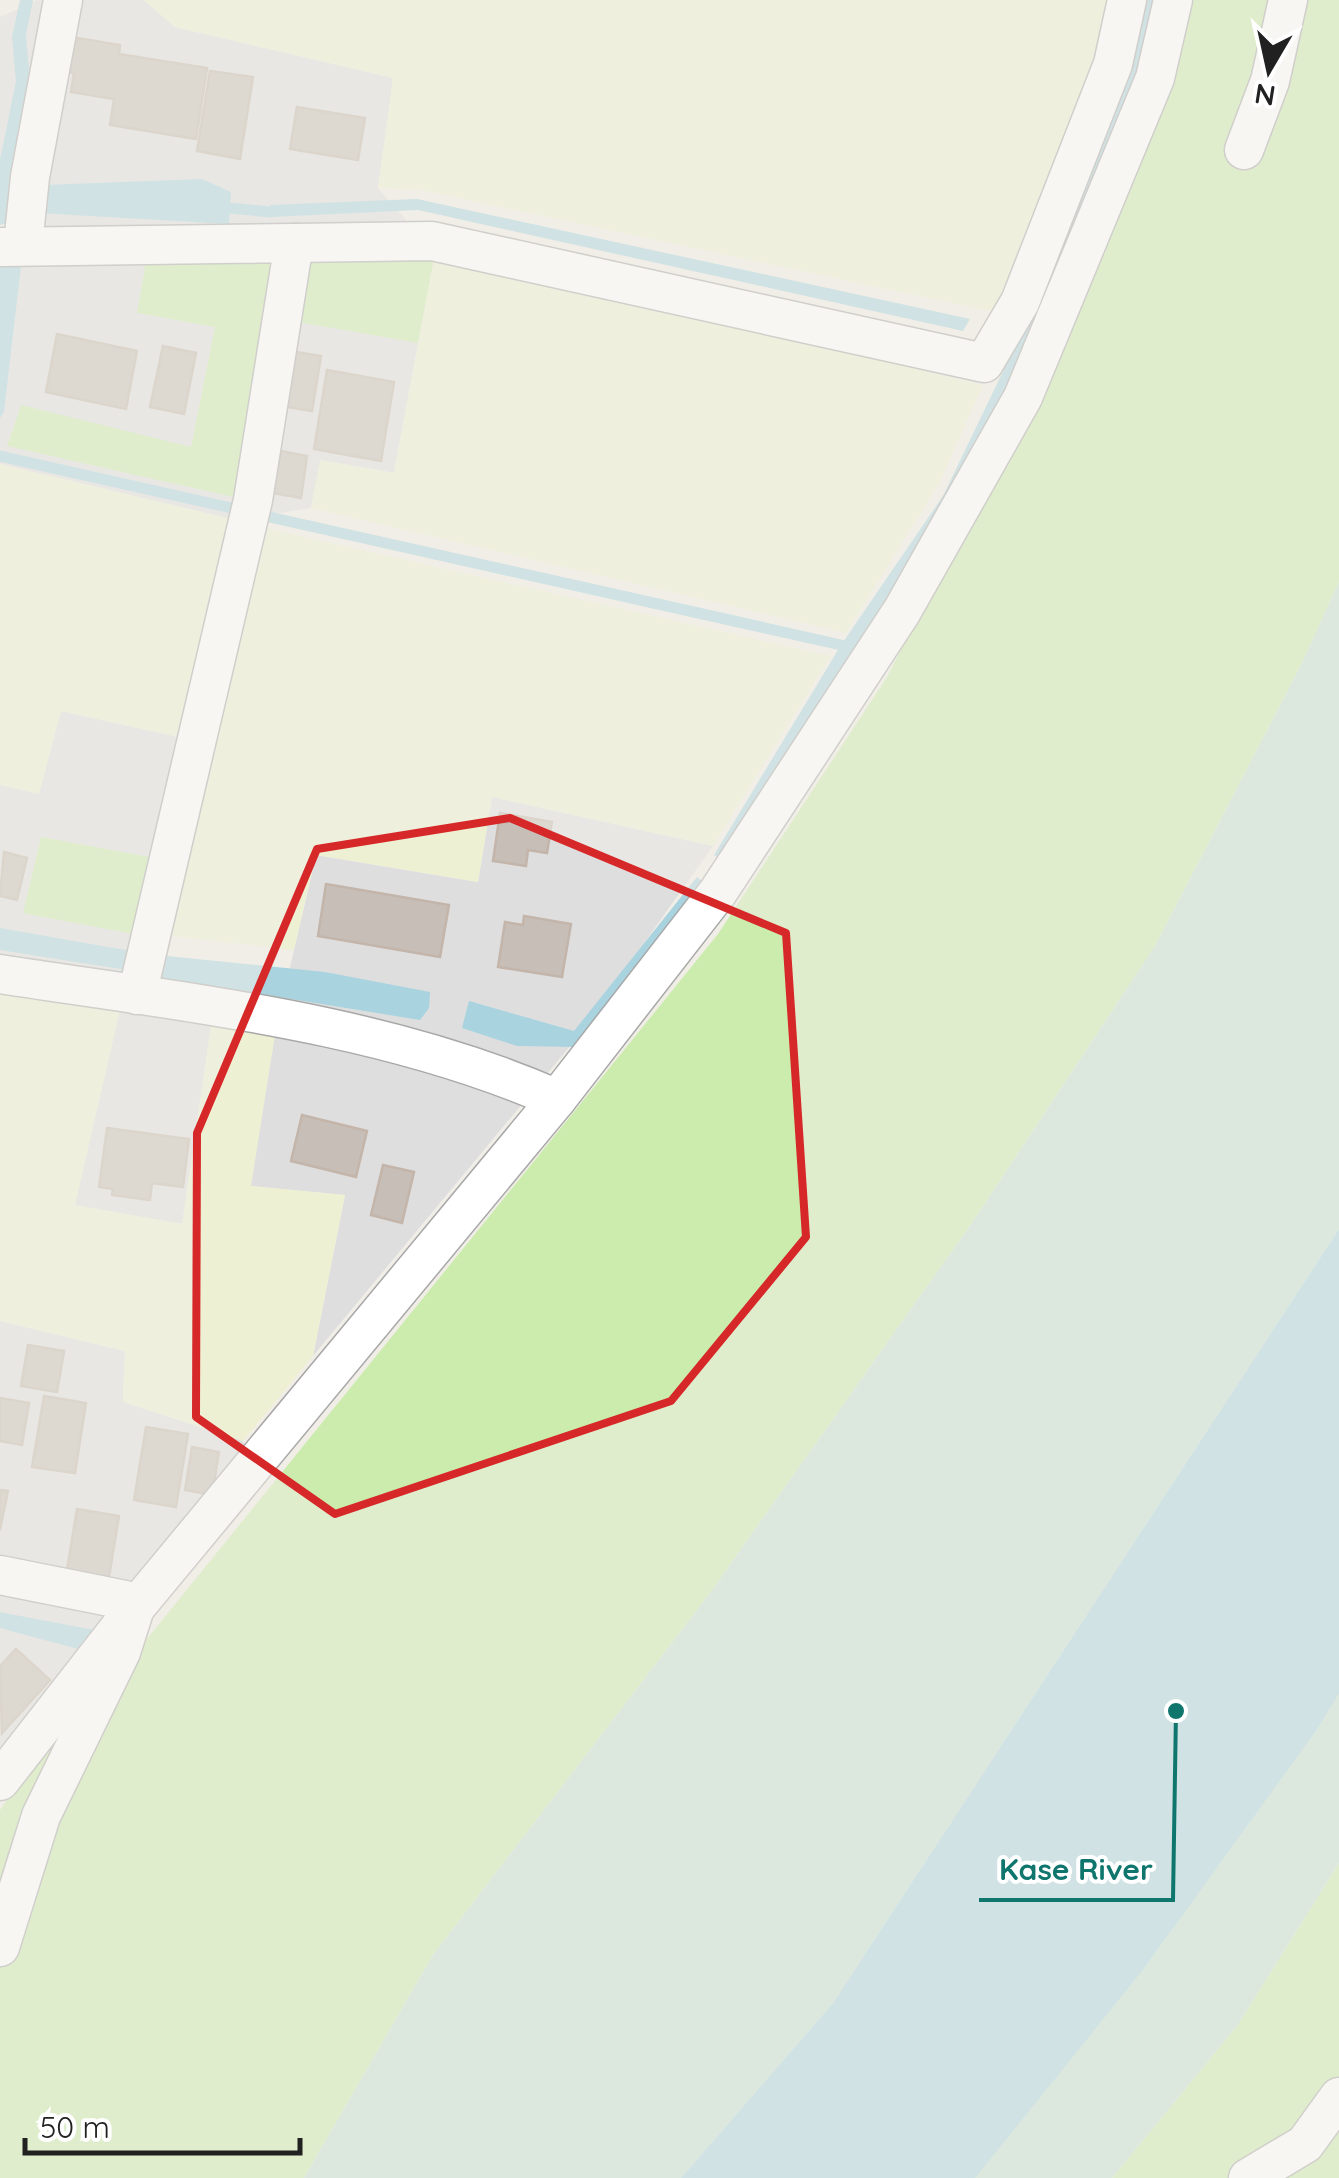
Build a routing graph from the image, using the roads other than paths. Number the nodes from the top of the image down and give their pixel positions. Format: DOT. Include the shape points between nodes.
graph roads {
  1 [pos="63,0"];
  2 [pos="1127,0"];
  3 [pos="1174,0"];
  4 [pos="1288,0"];
  5 [pos="1244,150"];
  6 [pos="16,236"];
  7 [pos="294,243"];
  8 [pos="0,974"];
  9 [pos="137,995"];
  10 [pos="557,1099"];
  11 [pos="0,1575"];
  12 [pos="135,1608"];
  13 [pos="0,1781"];
  14 [pos="0,1947"];
  15 [pos="1339,2098"];
  16 [pos="1248,2178"];
  1 -- 6 [label="street"];
  2 -- 7 [label="street" via="1113,64 1020,302 984,363 432,241"];
  3 -- 10 [label="street" via="1155,78 1014,413 902,611 729,876"];
  4 -- 5 [label="street" via="1270,81"];
  6 -- 7 [label="street"];
  7 -- 9 [label="street" via="252,500"];
  8 -- 9 [label="street"];
  9 -- 10 [label="street" via="334,1028 509,1078"];
  10 -- 12 [label="street"];
  11 -- 12 [label="street" via="125,1600"];
  12 -- 13 [label="street"];
  12 -- 14 [label="street" via="41,1816"];
  15 -- 16 [label="street" via="1305,2144"];
}
